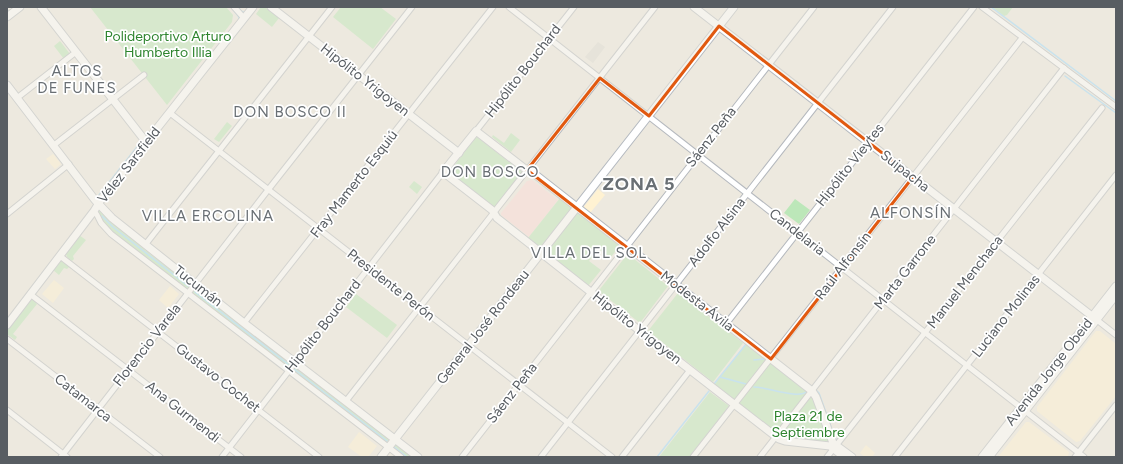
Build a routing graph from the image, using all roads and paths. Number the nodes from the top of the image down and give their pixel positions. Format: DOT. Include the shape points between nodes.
graph roads {
  1 [pos="20,7"];
  2 [pos="41,7"];
  3 [pos="234,7"];
  4 [pos="253,7"];
  5 [pos="271,7"];
  6 [pos="332,7"];
  7 [pos="412,7"];
  8 [pos="493,7"];
  9 [pos="509,7"];
  10 [pos="574,7"];
  11 [pos="655,7"];
  12 [pos="694,7"];
  13 [pos="734,7"];
  14 [pos="814,7"];
  15 [pos="894,7"];
  16 [pos="974,7"];
  17 [pos="982,7"];
  18 [pos="7,17"];
  19 [pos="244,18"];
  20 [pos="719,26"];
  21 [pos="309,36"];
  22 [pos="549,38"];
  23 [pos="1022,38"];
  24 [pos="76,52"];
  25 [pos="768,65"];
  26 [pos="1064,68"];
  27 [pos="144,75"];
  28 [pos="358,75"];
  29 [pos="600,78"];
  30 [pos="7,85"];
  31 [pos="17,98"];
  32 [pos="113,99"];
  33 [pos="818,103"];
  34 [pos="1116,107"];
  35 [pos="1102,108"];
  36 [pos="170,113"];
  37 [pos="409,114"];
  38 [pos="649,116"];
  39 [pos="476,131"];
  40 [pos="146,142"];
  41 [pos="868,142"];
  42 [pos="54,145"];
  43 [pos="218,151"];
  44 [pos="458,153"];
  45 [pos="698,154"];
  46 [pos="69,164"];
  47 [pos="528,170"];
  48 [pos="443,172"];
  49 [pos="1116,175"];
  50 [pos="913,177"];
  51 [pos="268,190"];
  52 [pos="748,193"];
  53 [pos="99,204"];
  54 [pos="577,207"];
  55 [pos="954,209"];
  56 [pos="494,213"];
  57 [pos="7,214"];
  58 [pos="92,214"];
  59 [pos="319,229"];
  60 [pos="798,232"];
  61 [pos="996,242"];
  62 [pos="145,245"];
  63 [pos="626,246"];
  64 [pos="541,253"];
  65 [pos="60,256"];
  66 [pos="842,267"];
  67 [pos="369,268"];
  68 [pos="1038,274"];
  69 [pos="195,284"];
  70 [pos="676,285"];
  71 [pos="1116,286"];
  72 [pos="591,292"];
  73 [pos="188,293"];
  74 [pos="30,294"];
  75 [pos="1116,296"];
  76 [pos="884,299"];
  77 [pos="420,308"];
  78 [pos="1095,318"];
  79 [pos="244,323"];
  80 [pos="726,324"];
  81 [pos="7,325"];
  82 [pos="158,331"];
  83 [pos="640,331"];
  84 [pos="926,332"];
  85 [pos="1116,335"];
  86 [pos="7,339"];
  87 [pos="469,346"];
  88 [pos="770,359"];
  89 [pos="295,362"];
  90 [pos="967,365"];
  91 [pos="128,370"];
  92 [pos="289,370"];
  93 [pos="690,370"];
  94 [pos="518,384"];
  95 [pos="812,391"];
  96 [pos="346,401"];
  97 [pos="735,404"];
  98 [pos="1116,405"];
  99 [pos="98,409"];
  100 [pos="1023,409"];
  101 [pos="7,410"];
  102 [pos="258,410"];
  103 [pos="568,423"];
  104 [pos="776,436"];
  105 [pos="395,439"];
  106 [pos="388,447"];
  107 [pos="835,447"];
  108 [pos="229,448"];
  109 [pos="1077,455"];
  110 [pos="64,456"];
  111 [pos="160,457"];
  112 [pos="222,457"];
  113 [pos="241,457"];
  114 [pos="319,457"];
  115 [pos="381,457"];
  116 [pos="401,457"];
  117 [pos="418,457"];
  118 [pos="462,457"];
  119 [pos="541,457"];
  120 [pos="612,457"];
  121 [pos="622,457"];
  122 [pos="693,457"];
  123 [pos="760,457"];
  124 [pos="827,457"];
  125 [pos="844,457"];
  126 [pos="852,457"];
  127 [pos="895,457"];
  128 [pos="982,457"];
  129 [pos="989,457"];
  130 [pos="1084,457"];
  1 -- 18 [label="street"];
  2 -- 24 [label="street"];
  3 -- 19 [label="street"];
  4 -- 19 [label="street, Vélez Sarsfield"];
  5 -- 21 [label="street, Hipólito Yrigoyen"];
  6 -- 21 [label="street"];
  7 -- 28 [label="street, Florencio Varela"];
  8 -- 37 [label="street, Fray Mamerto Esquiú"];
  9 -- 22 [label="street, Candelaria"];
  10 -- 22 [label="street, Hipólito Bouchard"];
  11 -- 29 [label="street"];
  12 -- 20 [label="street, Suipacha"];
  13 -- 20 [label="street, General José Rondeau"];
  14 -- 25 [label="street, Sáenz Peña"];
  15 -- 33 [label="street, Adolfo Alsina"];
  16 -- 41 [label="street, Hipólito Vieytes"];
  17 -- 23 [label="street"];
  19 -- 36 [label="street, Vélez Sarsfield"];
  20 -- 25 [label="street, Suipacha"];
  20 -- 38 [label="street, General José Rondeau"];
  21 -- 28 [label="street, Hipólito Yrigoyen"];
  21 -- 43 [label="street"];
  22 -- 29 [label="street, Candelaria"];
  22 -- 39 [label="street, Hipólito Bouchard"];
  23 -- 26 [label="street"];
  23 -- 50 [label="street, Raúl Alfonsín"];
  24 -- 31 [label="street"];
  24 -- 32 [label="street"];
  25 -- 33 [label="street, Suipacha"];
  25 -- 45 [label="street, Sáenz Peña"];
  26 -- 34 [label="street"];
  26 -- 55 [label="street, Marta Garrone"];
  27 -- 32 [label="street"];
  28 -- 37 [label="street, Hipólito Yrigoyen"];
  28 -- 51 [label="street, Florencio Varela"];
  29 -- 38 [label="street, Candelaria"];
  29 -- 47 [label="street"];
  30 -- 31 [label="street, Tucumán"];
  31 -- 42 [label="street, Tucumán"];
  32 -- 40 [label="street"];
  32 -- 42 [label="street"];
  33 -- 41 [label="street, Suipacha"];
  33 -- 52 [label="street, Adolfo Alsina"];
  35 -- 61 [label="street, Manuel Menchaca"];
  36 -- 40 [label="street, Vélez Sarsfield"];
  36 -- 43 [label="street, Presidente Perón"];
  37 -- 44 [label="street, Hipólito Yrigoyen"];
  37 -- 59 [label="street, Fray Mamerto Esquiú"];
  38 -- 45 [label="street, Candelaria"];
  38 -- 54 [label="street, General José Rondeau"];
  39 -- 44 [label="street, Hipólito Bouchard"];
  39 -- 47 [label="street, Modesta Ávila"];
  40 -- 53 [label="street, Vélez Sarsfield"];
  41 -- 50 [label="street, Suipacha"];
  41 -- 60 [label="street, Hipólito Vieytes"];
  42 -- 46 [label="street, Tucumán"];
  43 -- 51 [label="street, Presidente Perón"];
  43 -- 62 [label="street"];
  44 -- 48 [label="street, Hipólito Bouchard"];
  45 -- 52 [label="street, Candelaria"];
  45 -- 63 [label="street, Sáenz Peña"];
  46 -- 53 [label="street, Tucumán"];
  46 -- 57 [label="street"];
  47 -- 54 [label="street, Modesta Ávila"];
  47 -- 56 [label="street"];
  48 -- 56 [label="street, Hipólito Yrigoyen"];
  48 -- 67 [label="street, Hipólito Bouchard"];
  49 -- 68 [label="street, Luciano Molinas"];
  50 -- 55 [label="street, Suipacha"];
  50 -- 66 [label="street, Raúl Alfonsín"];
  51 -- 59 [label="street, Presidente Perón"];
  51 -- 69 [label="street, Florencio Varela"];
  52 -- 60 [label="street, Candelaria"];
  52 -- 70 [label="street, Adolfo Alsina"];
  53 -- 58 [label="street, Vélez Sarsfield"];
  53 -- 62 [label="street, Tucumán"];
  54 -- 63 [label="street, Modesta Ávila"];
  54 -- 64 [label="street, General José Rondeau"];
  55 -- 61 [label="street, Suipacha"];
  55 -- 76 [label="street, Marta Garrone"];
  56 -- 64 [label="street, Hipólito Yrigoyen"];
  56 -- 77 [label="street"];
  58 -- 65 [label="street, Vélez Sarsfield"];
  58 -- 73 [label="street, Tucumán" via="97,215 111,234"];
  59 -- 67 [label="street, Presidente Perón"];
  59 -- 79 [label="street, Fray Mamerto Esquiú"];
  60 -- 66 [label="street, Candelaria"];
  60 -- 80 [label="street, Hipólito Vieytes"];
  61 -- 68 [label="street, Suipacha"];
  61 -- 84 [label="street, Manuel Menchaca"];
  62 -- 69 [label="street, Tucumán"];
  63 -- 70 [label="street, Modesta Ávila"];
  63 -- 72 [label="street, Sáenz Peña"];
  64 -- 72 [label="street, Hipólito Yrigoyen"];
  64 -- 87 [label="street, General José Rondeau"];
  65 -- 74 [label="street, Vélez Sarsfield"];
  65 -- 82 [label="street, Gustavo Cochet"];
  66 -- 76 [label="street, Candelaria"];
  66 -- 88 [label="street, Raúl Alfonsín"];
  67 -- 77 [label="street, Presidente Perón"];
  67 -- 89 [label="street, Hipólito Bouchard"];
  68 -- 78 [label="street, Suipacha"];
  68 -- 90 [label="street, Luciano Molinas"];
  69 -- 73 [label="street, Florencio Varela"];
  69 -- 79 [label="street, Tucumán"];
  70 -- 80 [label="street, Modesta Ávila"];
  70 -- 83 [label="street, Adolfo Alsina"];
  71 -- 78 [label="street, Avenida Jorge Obeid"];
  72 -- 83 [label="street, Hipólito Yrigoyen"];
  72 -- 94 [label="street, Sáenz Peña"];
  73 -- 82 [label="street, Florencio Varela"];
  73 -- 92 [label="street, Tucumán"];
  74 -- 81 [label="street, Vélez Sarsfield"];
  74 -- 91 [label="street, Ana Gurmendi"];
  75 -- 78 [label="street, Avenida Jorge Obeid"];
  76 -- 84 [label="street, Candelaria"];
  76 -- 95 [label="street, Marta Garrone"];
  77 -- 87 [label="street, Presidente Perón"];
  77 -- 96 [label="street"];
  78 -- 85 [label="street, Suipacha"];
  78 -- 100 [label="street, Avenida Jorge Obeid"];
  79 -- 89 [label="street, Tucumán"];
  80 -- 88 [label="street, Modesta Ávila"];
  82 -- 91 [label="street, Florencio Varela"];
  82 -- 102 [label="street, Gustavo Cochet"];
  83 -- 93 [label="street, Hipólito Yrigoyen"];
  83 -- 103 [label="street, Adolfo Alsina"];
  84 -- 90 [label="street, Candelaria"];
  84 -- 107 [label="street, Manuel Menchaca"];
  86 -- 99 [label="street, Catamarca"];
  87 -- 94 [label="street, Presidente Perón"];
  87 -- 105 [label="street, General José Rondeau"];
  88 -- 95 [label="street, Modesta Ávila"];
  88 -- 97 [label="street, Raúl Alfonsín"];
  89 -- 92 [label="street, Hipólito Bouchard"];
  89 -- 96 [label="street, Tucumán"];
  90 -- 100 [label="street, Candelaria"];
  90 -- 127 [label="street, Luciano Molinas"];
  91 -- 99 [label="street, Florencio Varela"];
  91 -- 108 [label="street, Ana Gurmendi"];
  92 -- 102 [label="street, Hipólito Bouchard"];
  92 -- 106 [label="street, Tucumán"];
  93 -- 97 [label="street, Hipólito Yrigoyen"];
  93 -- 121 [label="street"];
  94 -- 103 [label="street, Presidente Perón"];
  94 -- 118 [label="street, Sáenz Peña"];
  95 -- 104 [label="street, Marta Garrone"];
  95 -- 107 [label="street, Modesta Ávila"];
  96 -- 105 [label="street, Tucumán"];
  97 -- 104 [label="street, Hipólito Yrigoyen"];
  97 -- 122 [label="street, Raúl Alfonsín"];
  98 -- 109 [label="street"];
  99 -- 110 [label="street, Florencio Varela"];
  99 -- 111 [label="street, Catamarca"];
  100 -- 109 [label="street, Candelaria"];
  100 -- 128 [label="street, Avenida Jorge Obeid"];
  100 -- 129 [label="street, Avenida Jorge Obeid"];
  101 -- 110 [label="street"];
  102 -- 108 [label="street, Hipólito Bouchard"];
  102 -- 114 [label="street, Gustavo Cochet"];
  103 -- 119 [label="street, Adolfo Alsina"];
  103 -- 120 [label="street, Presidente Perón"];
  104 -- 107 [label="street, Hipólito Yrigoyen" via="785,441"];
  104 -- 123 [label="street, Marta Garrone"];
  105 -- 106 [label="street, General José Rondeau"];
  105 -- 117 [label="street, Tucumán"];
  106 -- 115 [label="street, General José Rondeau"];
  106 -- 116 [label="street, Tucumán"];
  107 -- 124 [label="street, Manuel Menchaca"];
  107 -- 125 [label="street, Hipólito Yrigoyen"];
  107 -- 126 [label="street, Hipólito Yrigoyen"];
  108 -- 112 [label="street, Hipólito Bouchard"];
  108 -- 113 [label="street, Ana Gurmendi"];
  109 -- 130 [label="street, Candelaria"];
}
